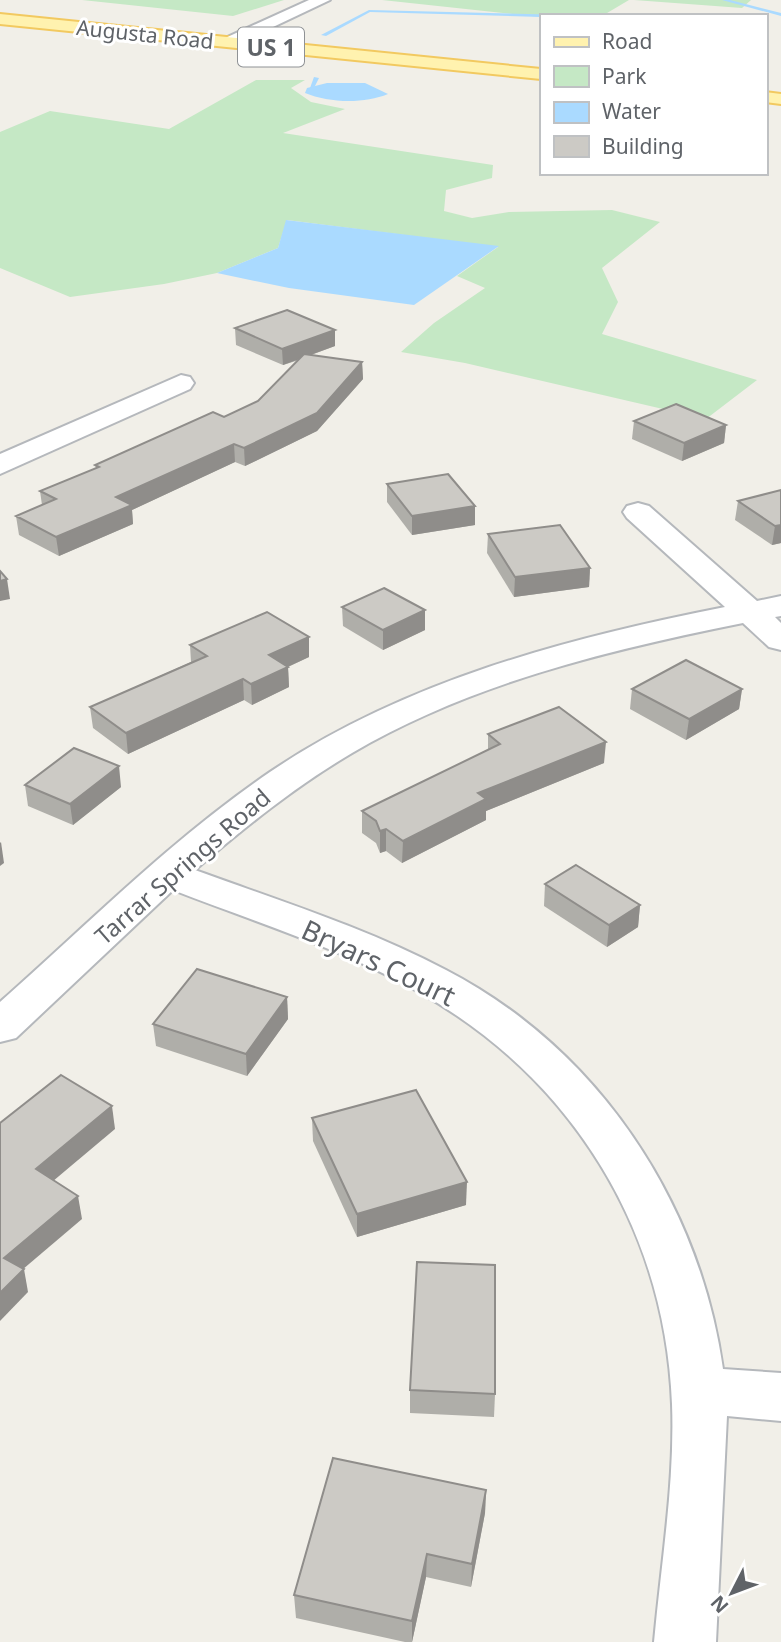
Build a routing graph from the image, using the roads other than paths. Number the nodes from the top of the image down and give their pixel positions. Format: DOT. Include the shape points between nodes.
graph roads {
  1 [pos="322,0"];
  2 [pos="0,19"];
  3 [pos="229,42"];
  4 [pos="540,74"];
  5 [pos="181,383"];
  6 [pos="0,466"];
  7 [pos="638,512"];
  8 [pos="765,609"];
  9 [pos="781,640"];
  10 [pos="168,874"];
  11 [pos="0,1027"];
  12 [pos="698,1390"];
  13 [pos="781,1397"];
  14 [pos="685,1642"];
  1 -- 3 [label="street"];
  2 -- 3 [label="main road, Augusta Road / US 1"];
  3 -- 4 [label="main road, Augusta Road / US 1"];
  5 -- 6 [label="street"];
  7 -- 8 [label="street"];
  8 -- 9 [label="street"];
  8 -- 10 [label="street, Tarrar Springs Road" via="519,668 400,715 286,778"];
  10 -- 11 [label="street, Tarrar Springs Road"];
  10 -- 12 [label="street, Bryars Court" via="359,946 434,982 502,1027 564,1082 617,1148 640,1186 675,1268"];
  12 -- 13 [label="street"];
  12 -- 14 [label="street, Bryars Court" via="700,1442"];
}
